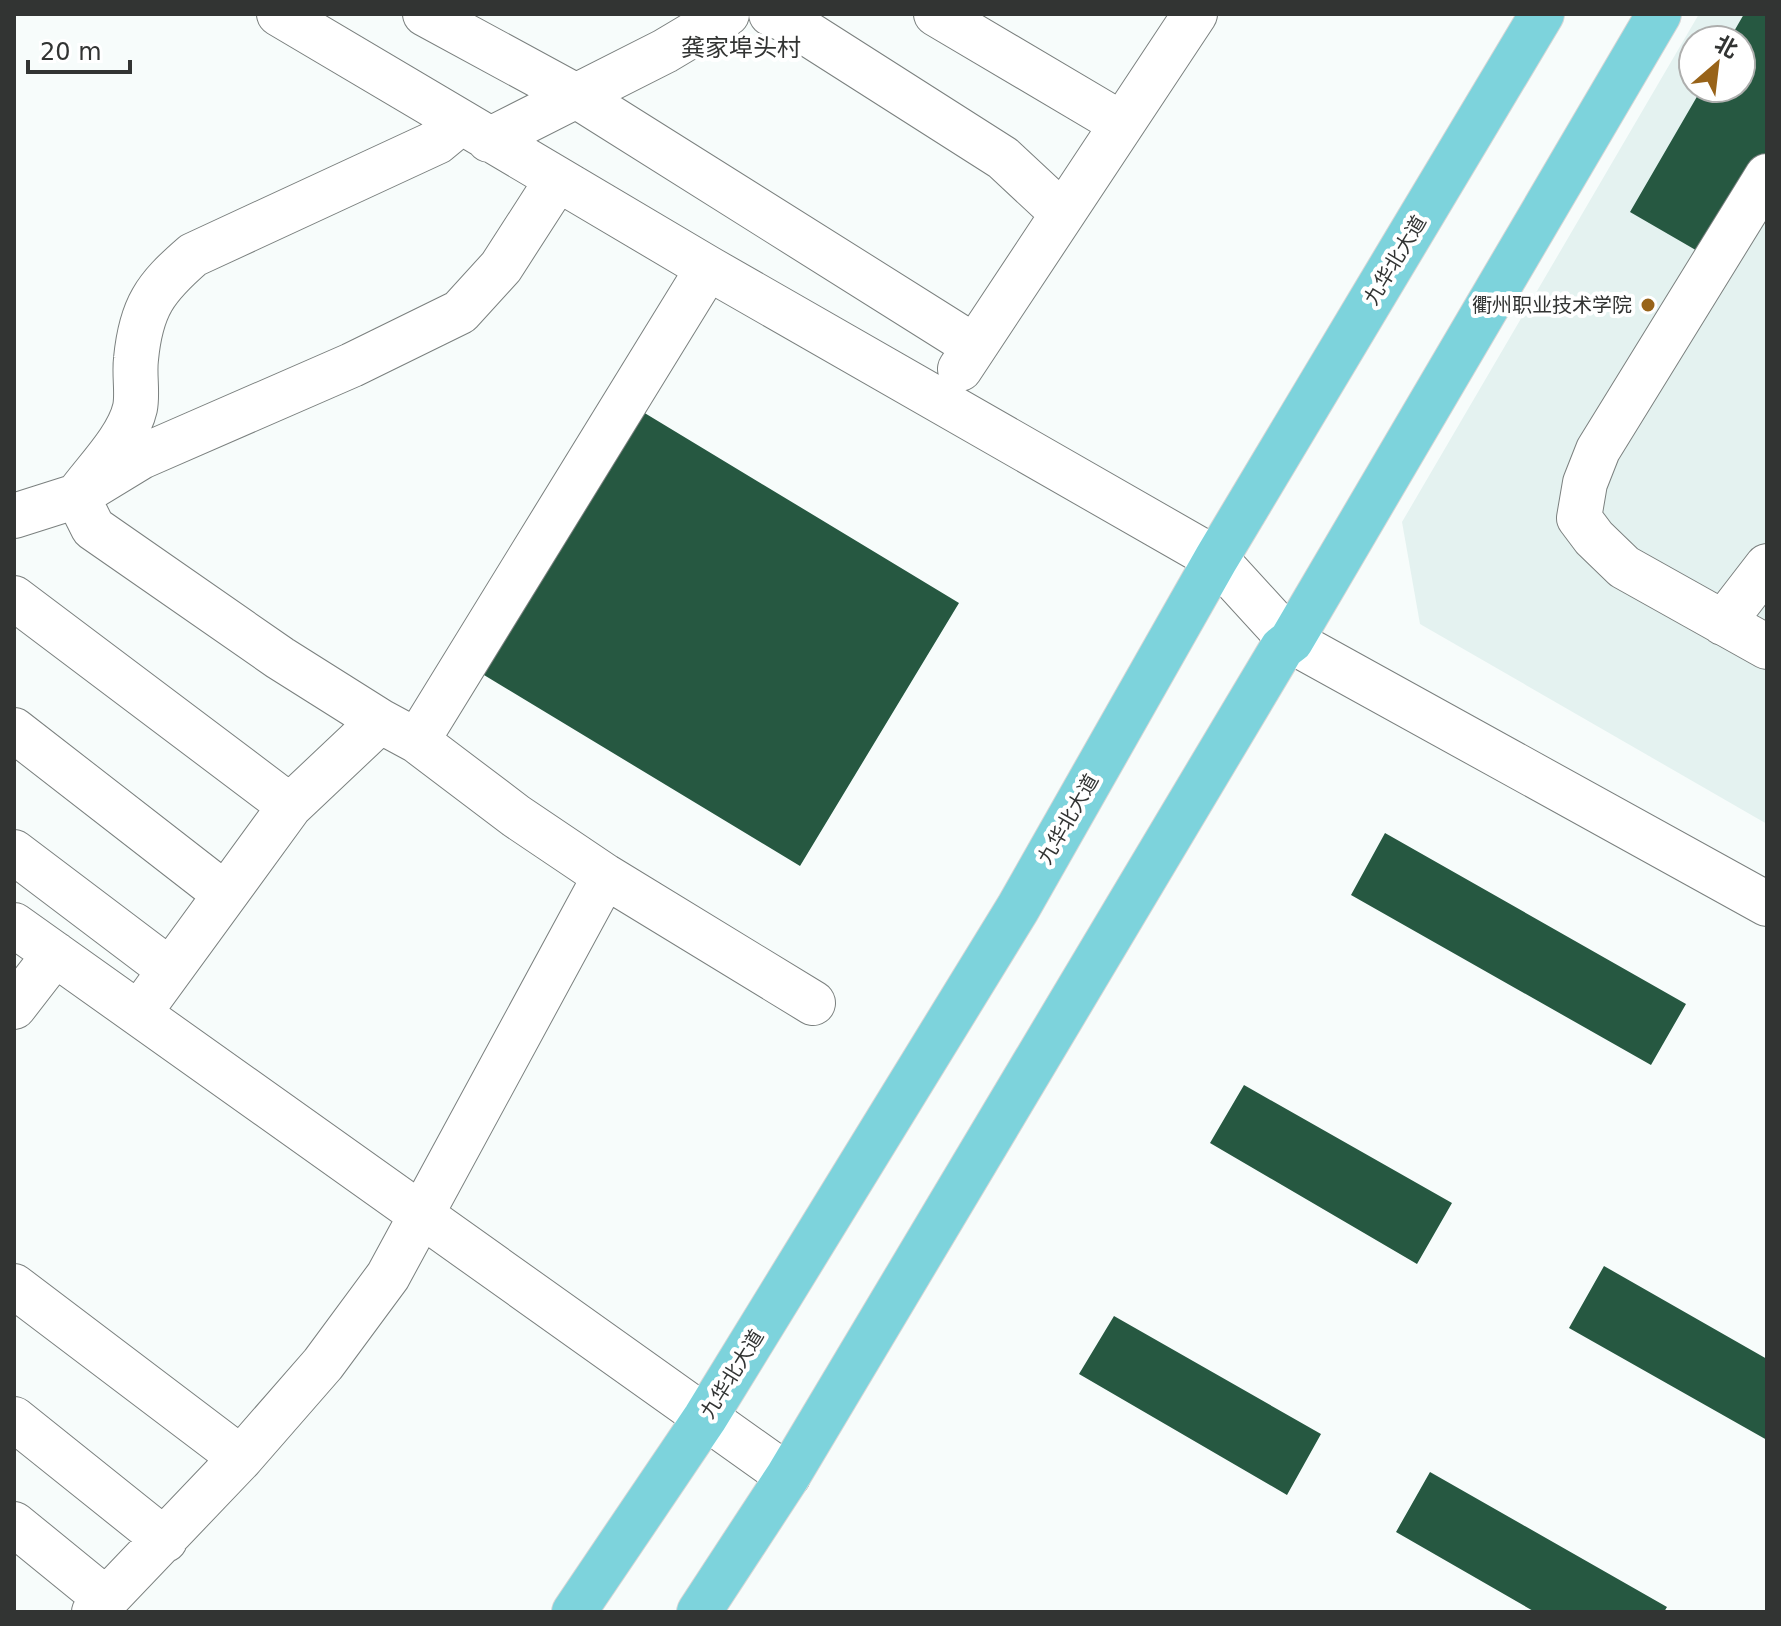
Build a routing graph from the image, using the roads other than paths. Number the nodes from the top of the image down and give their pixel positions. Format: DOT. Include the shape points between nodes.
graph roads {
  1 [pos="279,14"];
  2 [pos="425,14"];
  3 [pos="727,14"];
  4 [pos="771,14"];
  5 [pos="936,14"];
  6 [pos="1195,14"];
  7 [pos="1542,14"];
  8 [pos="1659,14"];
  9 [pos="578,97"];
  10 [pos="1122,124"];
  11 [pos="475,132"];
  12 [pos="1767,176"];
  13 [pos="557,180"];
  14 [pos="1062,213"];
  15 [pos="708,268"];
  16 [pos="974,346"];
  17 [pos="941,400"];
  18 [pos="77,496"];
  19 [pos="14,516"];
  20 [pos="1216,559"];
  21 [pos="1767,566"];
  22 [pos="14,598"];
  23 [pos="1723,623"];
  24 [pos="1291,641"];
  25 [pos="1767,647"];
  26 [pos="14,730"];
  27 [pos="399,731"];
  28 [pos="290,806"];
  29 [pos="14,852"];
  30 [pos="605,876"];
  31 [pos="225,894"];
  32 [pos="1767,904"];
  33 [pos="14,925"];
  34 [pos="55,954"];
  35 [pos="170,970"];
  36 [pos="813,1003"];
  37 [pos="14,1007"];
  38 [pos="139,1013"];
  39 [pos="419,1214"];
  40 [pos="14,1286"];
  41 [pos="705,1418"];
  42 [pos="14,1419"];
  43 [pos="241,1458"];
  44 [pos="788,1476"];
  45 [pos="14,1524"];
  46 [pos="165,1540"];
  47 [pos="100,1605"];
  48 [pos="574,1612"];
  49 [pos="699,1612"];
  1 -- 11 [label="street"];
  2 -- 9 [label="street"];
  3 -- 9 [label="street"];
  4 -- 14 [label="street" via="1003,158"];
  5 -- 10 [label="street"];
  6 -- 10 [label="street"];
  7 -- 20 [label="main road, 九华北大道"];
  8 -- 24 [label="main road"];
  9 -- 11 [label="street"];
  9 -- 16 [label="street"];
  10 -- 14 [label="street"];
  11 -- 13 [label="street"];
  11 -- 18 [label="street" via="437,142 193,255 172,274 153,292 143,323 134,410 121,437"];
  12 -- 23 [label="street" via="1598,450 1579,518 1624,567"];
  13 -- 15 [label="street"];
  13 -- 18 [label="street" via="493,278 460,312 141,457"];
  14 -- 16 [label="street"];
  15 -- 17 [label="street"];
  15 -- 27 [label="street"];
  16 -- 17 [label="street"];
  17 -- 20 [label="street"];
  18 -- 19 [label="street"];
  18 -- 27 [label="street" via="93,528 280,658"];
  20 -- 24 [label="street"];
  20 -- 41 [label="main road, 九华北大道" via="1018,908"];
  21 -- 23 [label="street"];
  22 -- 28 [label="street"];
  23 -- 25 [label="street"];
  24 -- 32 [label="street"];
  24 -- 44 [label="main road" via="1282,648"];
  26 -- 31 [label="street"];
  27 -- 28 [label="street"];
  27 -- 30 [label="street"];
  28 -- 31 [label="street"];
  29 -- 35 [label="street"];
  30 -- 36 [label="street"];
  30 -- 39 [label="street"];
  31 -- 35 [label="street"];
  33 -- 34 [label="street"];
  34 -- 37 [label="street"];
  34 -- 38 [label="street"];
  35 -- 38 [label="street"];
  38 -- 39 [label="street"];
  39 -- 41 [label="street"];
  39 -- 43 [label="street" via="388,1276 323,1364"];
  40 -- 43 [label="street"];
  41 -- 44 [label="street"];
  41 -- 48 [label="main road, 九华北大道"];
  42 -- 46 [label="street"];
  43 -- 46 [label="street"];
  44 -- 49 [label="main road"];
  45 -- 47 [label="street"];
  46 -- 47 [label="street"];
}
